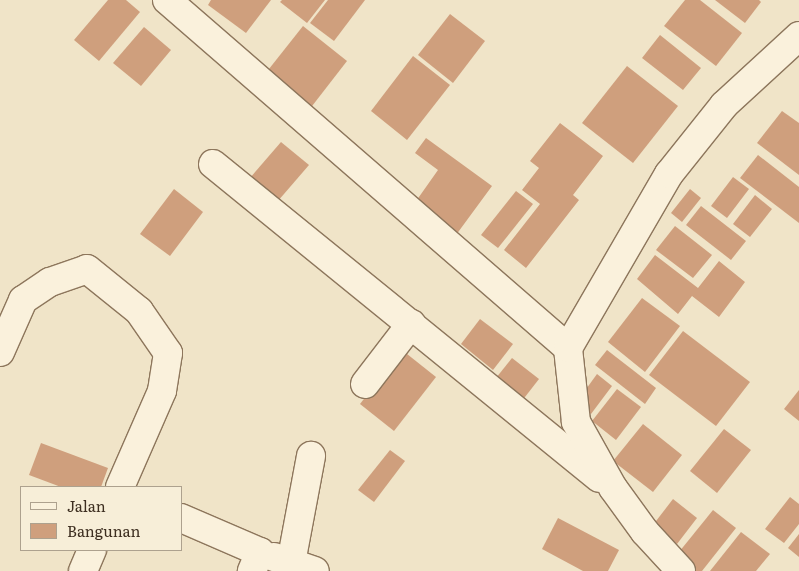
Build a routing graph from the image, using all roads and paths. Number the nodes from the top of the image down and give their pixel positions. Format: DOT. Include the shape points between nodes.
graph roads {
  1 [pos="167,0"];
  2 [pos="799,36"];
  3 [pos="213,164"];
  4 [pos="411,324"];
  5 [pos="2,342"];
  6 [pos="568,348"];
  7 [pos="365,384"];
  8 [pos="311,456"];
  9 [pos="120,486"];
  10 [pos="613,488"];
  11 [pos="182,519"];
  12 [pos="92,551"];
  13 [pos="256,561"];
  14 [pos="303,567"];
  15 [pos="83,571"];
  16 [pos="681,571"];
  1 -- 6 [label="street"];
  2 -- 6 [label="street" via="724,105 669,174"];
  3 -- 4 [label="street"];
  4 -- 7 [label="street"];
  4 -- 10 [label="street"];
  5 -- 9 [label="street" via="23,300 50,282 87,269 139,311 168,353 162,391"];
  6 -- 10 [label="street" via="576,422"];
  8 -- 14 [label="street"];
  10 -- 16 [label="street" via="645,532"];
  11 -- 13 [label="street"];
  12 -- 15 [label="street"];
  13 -- 14 [label="street"];
}
